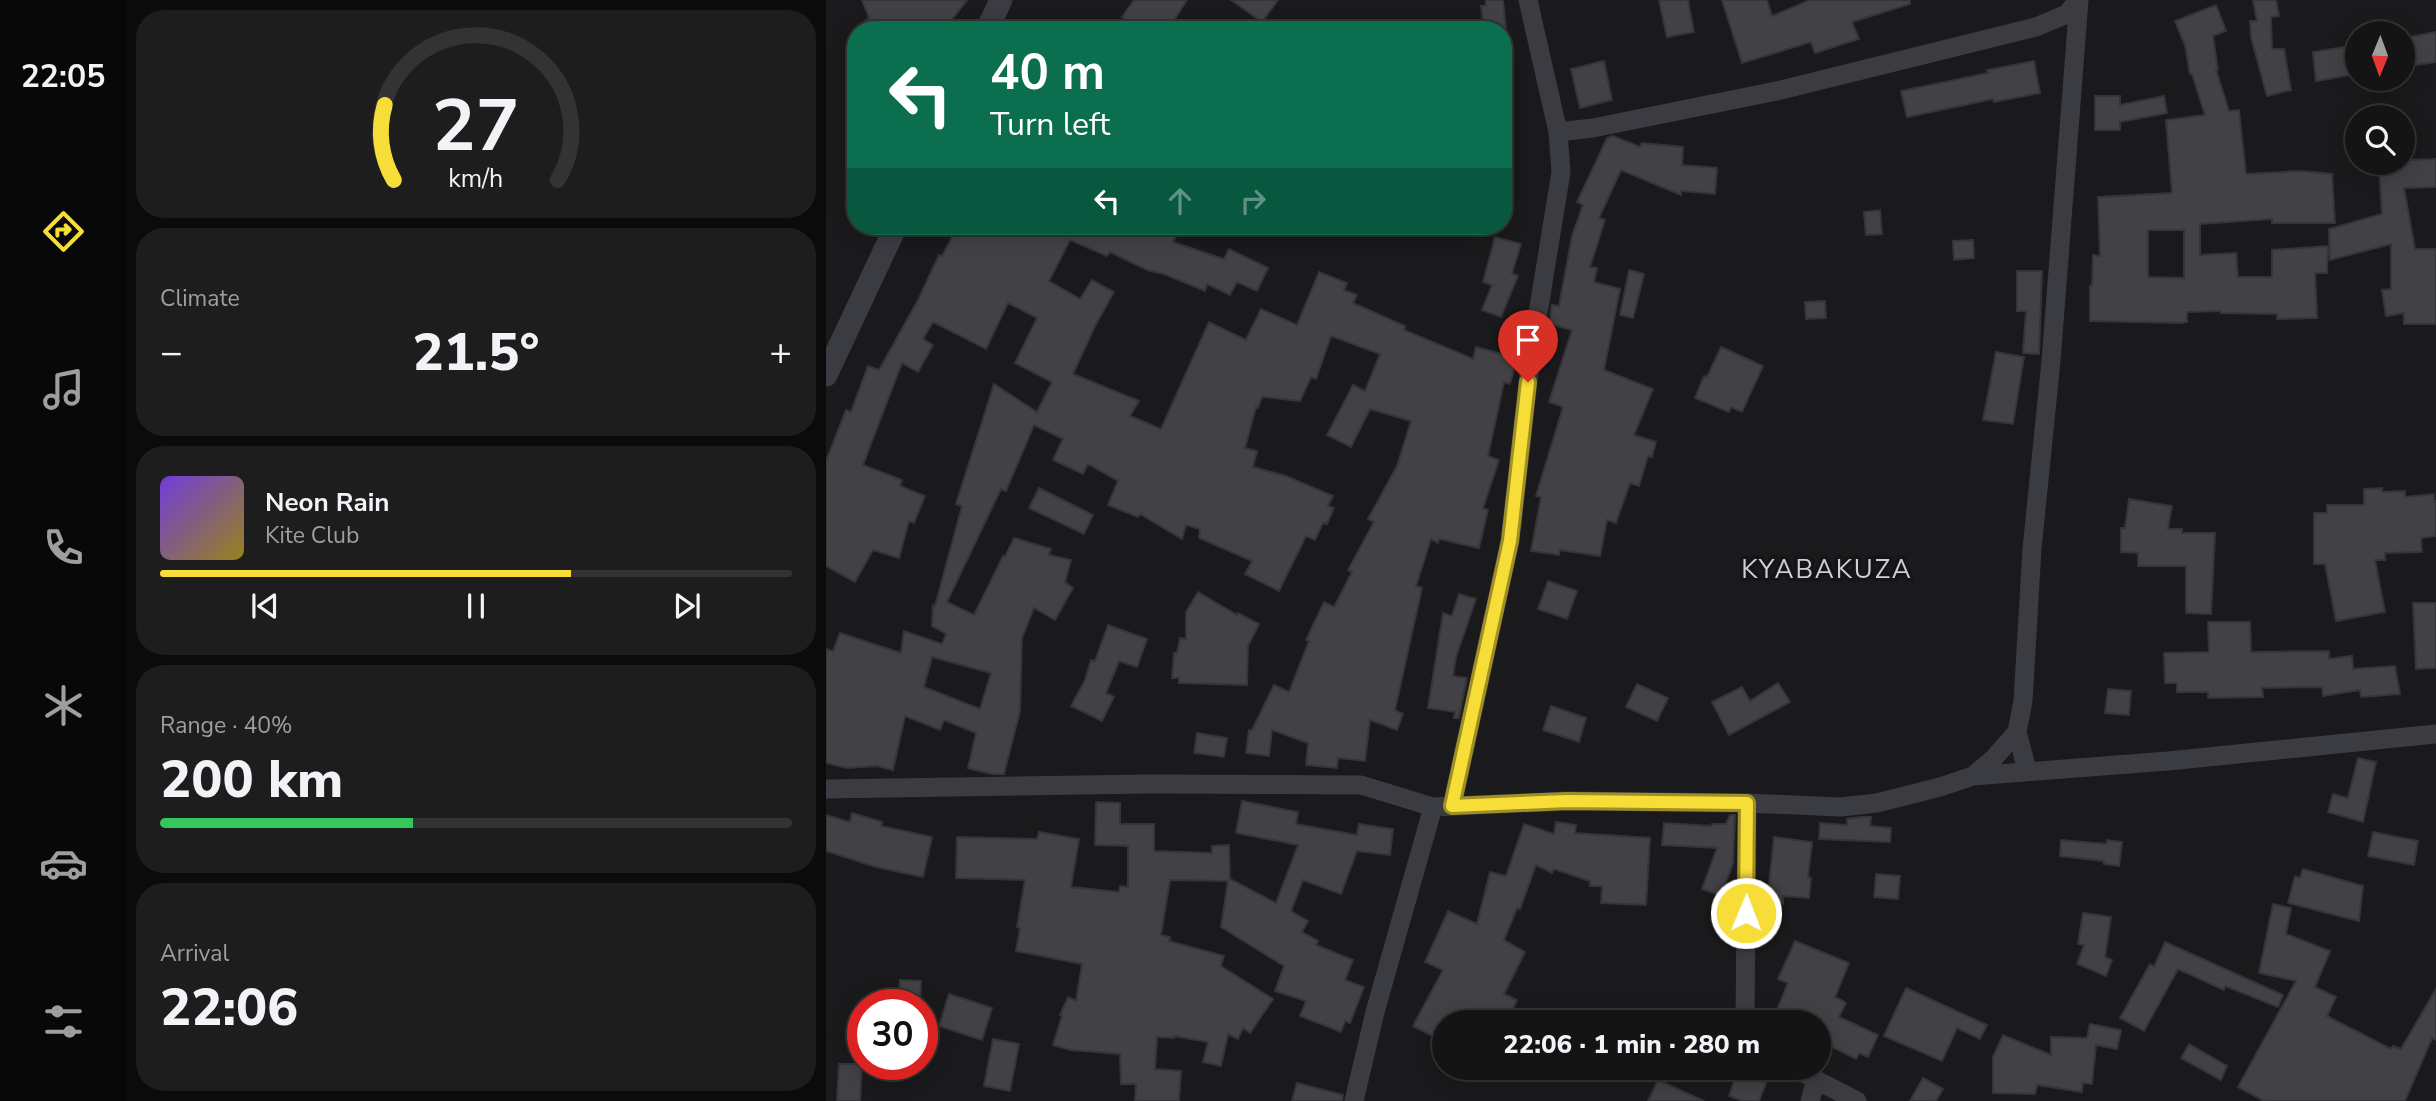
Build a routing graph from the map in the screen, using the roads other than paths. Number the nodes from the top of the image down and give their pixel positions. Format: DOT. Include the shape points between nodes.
graph roads {
  1 [pos="1001,0"];
  2 [pos="1528,0"];
  3 [pos="2078,0"];
  4 [pos="991,21"];
  5 [pos="1558,132"];
  6 [pos="892,235"];
  7 [pos="826,374"];
  8 [pos="2017,732"];
  9 [pos="2436,734"];
  10 [pos="2027,771"];
  11 [pos="1973,776"];
  12 [pos="826,789"];
  13 [pos="1747,803"];
  14 [pos="1443,806"];
  15 [pos="1745,1010"];
  16 [pos="1816,1080"];
  17 [pos="1354,1101"];
  18 [pos="1810,1101"];
  19 [pos="1857,1101"];
  1 -- 4 [label="street"];
  2 -- 5 [label="street"];
  3 -- 5 [label="street" via="2067,14 2036,27 1782,90"];
  3 -- 8 [label="street"];
  5 -- 14 [label="street" via="1561,172 1531,356 1510,541"];
  6 -- 7 [label="street"];
  8 -- 10 [label="street"];
  8 -- 11 [label="street"];
  9 -- 10 [label="street"];
  10 -- 11 [label="street"];
  11 -- 13 [label="street" via="1877,803 1840,807"];
  12 -- 14 [label="street" via="1361,785"];
  13 -- 14 [label="street" via="1567,801"];
  13 -- 15 [label="street"];
  14 -- 17 [label="street" via="1375,1012"];
  16 -- 18 [label="street"];
  16 -- 19 [label="street"];
}
